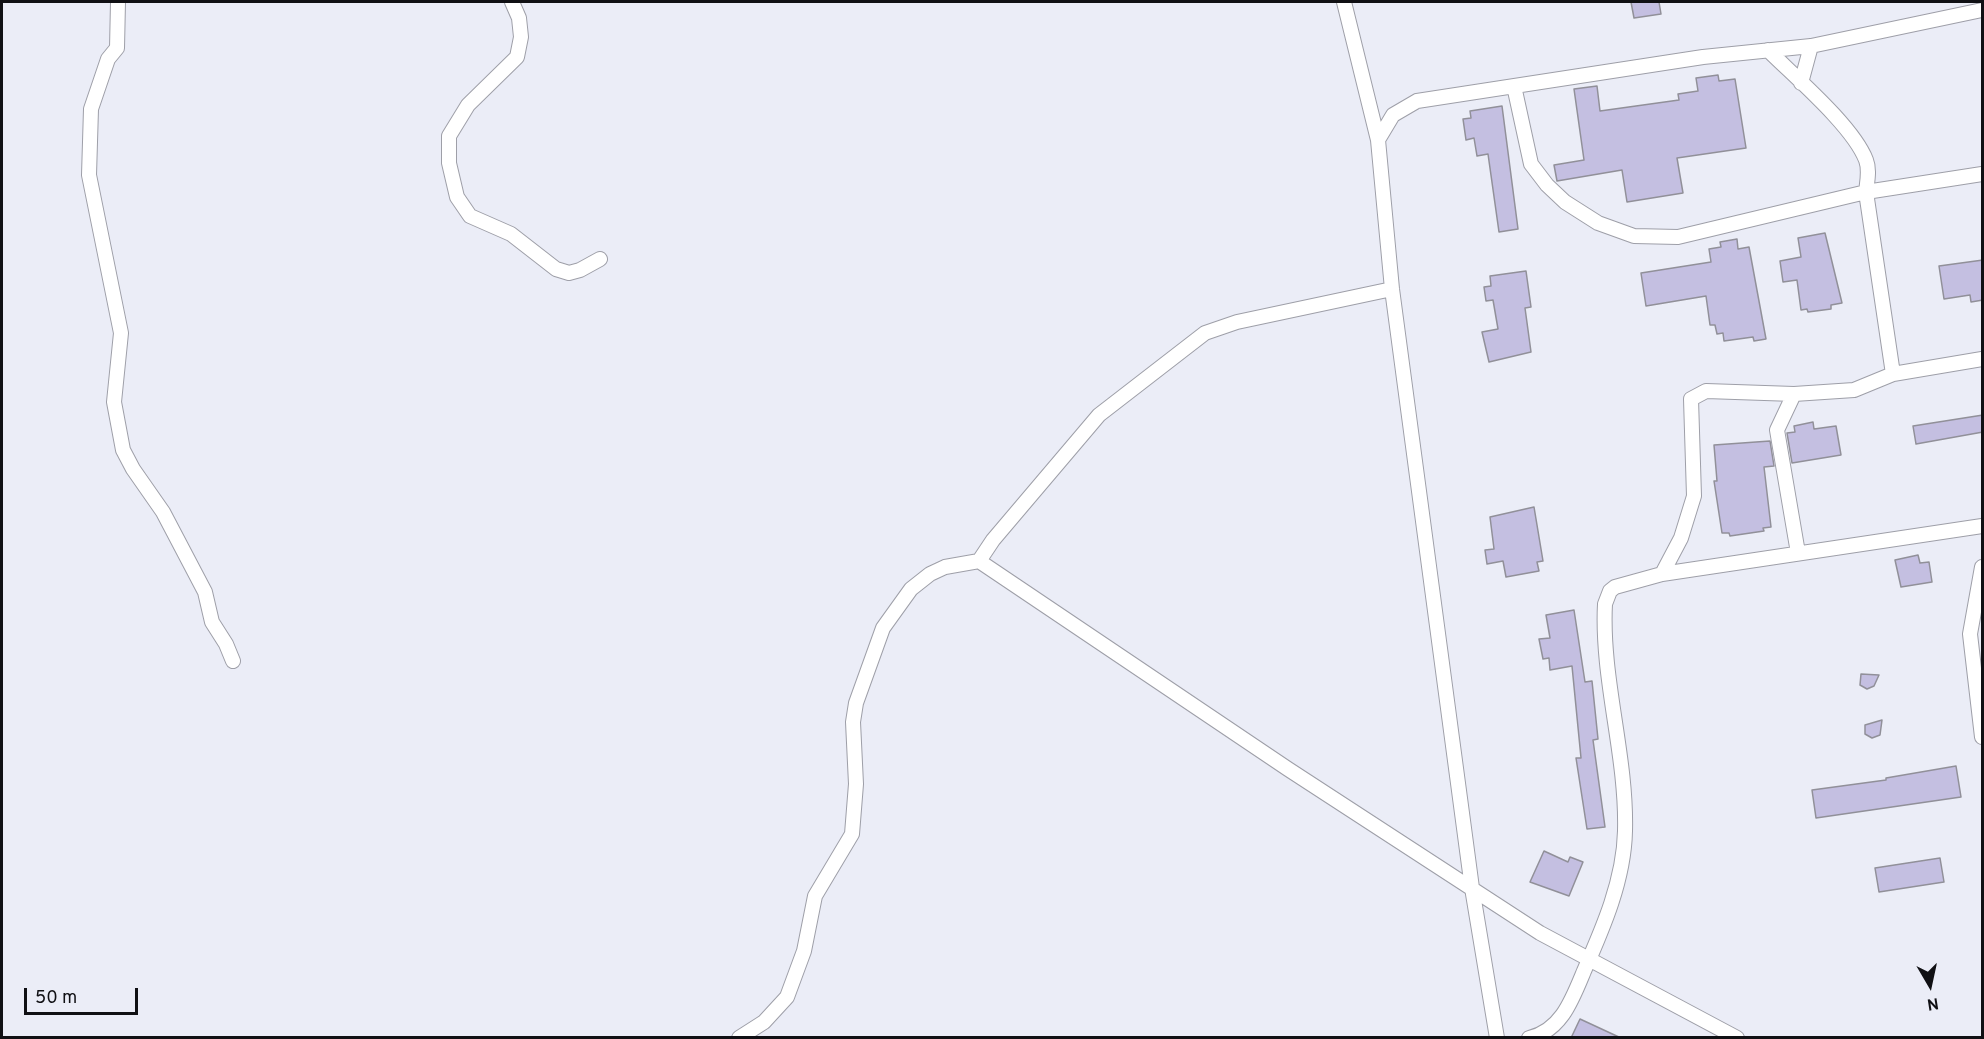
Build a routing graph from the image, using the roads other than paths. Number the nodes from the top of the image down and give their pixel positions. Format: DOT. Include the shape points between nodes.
graph roads {
  1 [pos="118,2"];
  2 [pos="512,2"];
  3 [pos="1344,2"];
  4 [pos="1983,10"];
  5 [pos="1811,46"];
  6 [pos="1768,51"];
  7 [pos="1801,83"];
  8 [pos="1514,86"];
  9 [pos="1378,140"];
  10 [pos="1983,174"];
  11 [pos="1866,192"];
  12 [pos="600,260"];
  13 [pos="1392,289"];
  14 [pos="1983,359"];
  15 [pos="1893,374"];
  16 [pos="1794,394"];
  17 [pos="1983,526"];
  18 [pos="1798,553"];
  19 [pos="978,561"];
  20 [pos="1983,567"];
  21 [pos="1662,574"];
  22 [pos="233,661"];
  23 [pos="1983,737"];
  24 [pos="1472,888"];
  25 [pos="1590,958"];
  26 [pos="739,1038"];
  27 [pos="1497,1038"];
  28 [pos="1529,1038"];
  29 [pos="1737,1038"];
  1 -- 22 [label="street" via="117,48 108,59 91,109 89,175 121,333 114,392 118,430 133,469 163,513 205,592 212,622"];
  2 -- 12 [label="street" via="521,37 517,57 468,105 449,136 449,163 457,197 470,216 511,234 556,269 568,273"];
  3 -- 9 [label="street"];
  4 -- 5 [label="street"];
  5 -- 6 [label="street"];
  5 -- 7 [label="street"];
  6 -- 7 [label="street"];
  6 -- 8 [label="street"];
  7 -- 11 [label="street" via="1834,116 1862,153 1868,171"];
  8 -- 9 [label="street" via="1418,101 1393,115"];
  8 -- 11 [label="street" via="1531,164 1547,185 1598,224 1635,236 1678,237"];
  9 -- 13 [label="street"];
  10 -- 11 [label="street"];
  11 -- 15 [label="street"];
  13 -- 19 [label="street" via="1237,322 1205,333 1099,416"];
  13 -- 24 [label="street"];
  14 -- 15 [label="street"];
  15 -- 16 [label="street" via="1854,390"];
  16 -- 18 [label="street" via="1777,430"];
  16 -- 21 [label="street" via="1706,391 1691,399 1694,496 1681,538"];
  17 -- 18 [label="street"];
  18 -- 21 [label="street"];
  19 -- 24 [label="street"];
  19 -- 26 [label="street" via="930,574 911,589 884,628 855,712 852,834 815,896 804,951 787,997 764,1022"];
  20 -- 23 [label="street" via="1970,634"];
  21 -- 25 [label="street" via="1616,587 1605,603 1625,832 1614,895"];
  24 -- 25 [label="street" via="1540,933"];
  24 -- 27 [label="street"];
  25 -- 28 [label="street" via="1556,1025"];
  25 -- 29 [label="street"];
}
